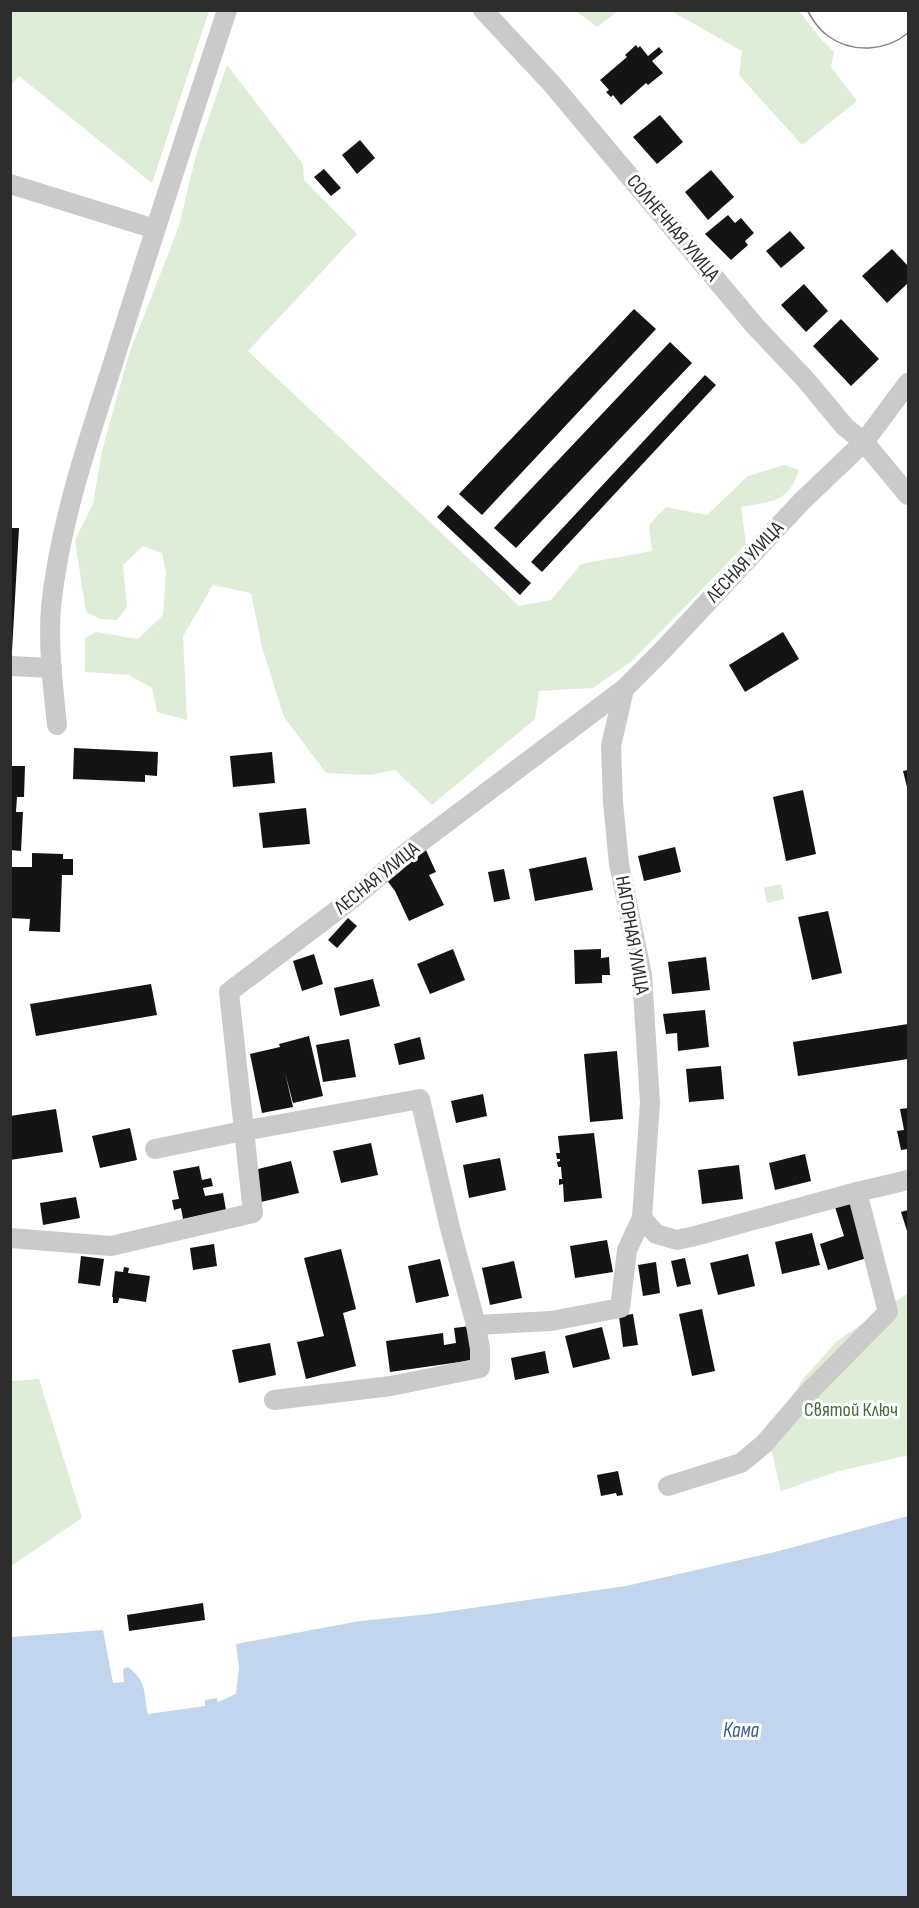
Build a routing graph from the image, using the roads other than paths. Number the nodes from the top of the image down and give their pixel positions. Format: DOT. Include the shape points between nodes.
graph roads {
  1 [pos="226,10"];
  2 [pos="483,10"];
  3 [pos="10,184"];
  4 [pos="155,229"];
  5 [pos="909,383"];
  6 [pos="864,442"];
  7 [pos="909,495"];
  8 [pos="10,666"];
  9 [pos="52,668"];
  10 [pos="624,689"];
  11 [pos="57,725"];
  12 [pos="243,1131"];
  13 [pos="155,1149"];
  14 [pos="909,1180"];
  15 [pos="857,1192"];
  16 [pos="642,1218"];
  17 [pos="10,1238"];
  18 [pos="476,1325"];
  19 [pos="274,1400"];
  20 [pos="668,1486"];
  1 -- 4 [label="street"];
  2 -- 6 [label="street, СОЛНЕЧНАЯ УЛИЦА" via="552,84 755,326 845,427"];
  3 -- 4 [label="street"];
  4 -- 9 [label="street" via="62,534 51,609"];
  5 -- 6 [label="street, ЛЕСНАЯ УЛИЦА"];
  6 -- 7 [label="street, СОЛНЕЧНАЯ УЛИЦА"];
  6 -- 10 [label="street, ЛЕСНАЯ УЛИЦА" via="802,501"];
  8 -- 9 [label="street"];
  9 -- 11 [label="street"];
  10 -- 12 [label="street, ЛЕСНАЯ УЛИЦА" via="230,992"];
  10 -- 16 [label="street, НАГОРНАЯ УЛИЦА" via="611,746 612,780 619,864 642,975 650,1103"];
  12 -- 13 [label="street"];
  12 -- 17 [label="street, ЛЕСНАЯ УЛИЦА" via="253,1213 111,1246"];
  12 -- 18 [label="street" via="420,1099"];
  14 -- 15 [label="street"];
  15 -- 16 [label="street" via="677,1240 656,1234"];
  15 -- 20 [label="street" via="888,1312 806,1395 765,1444 741,1463"];
  16 -- 18 [label="street, НАГОРНАЯ УЛИЦА" via="627,1250 620,1308 551,1321"];
  18 -- 19 [label="street" via="480,1368 391,1386"];
}
